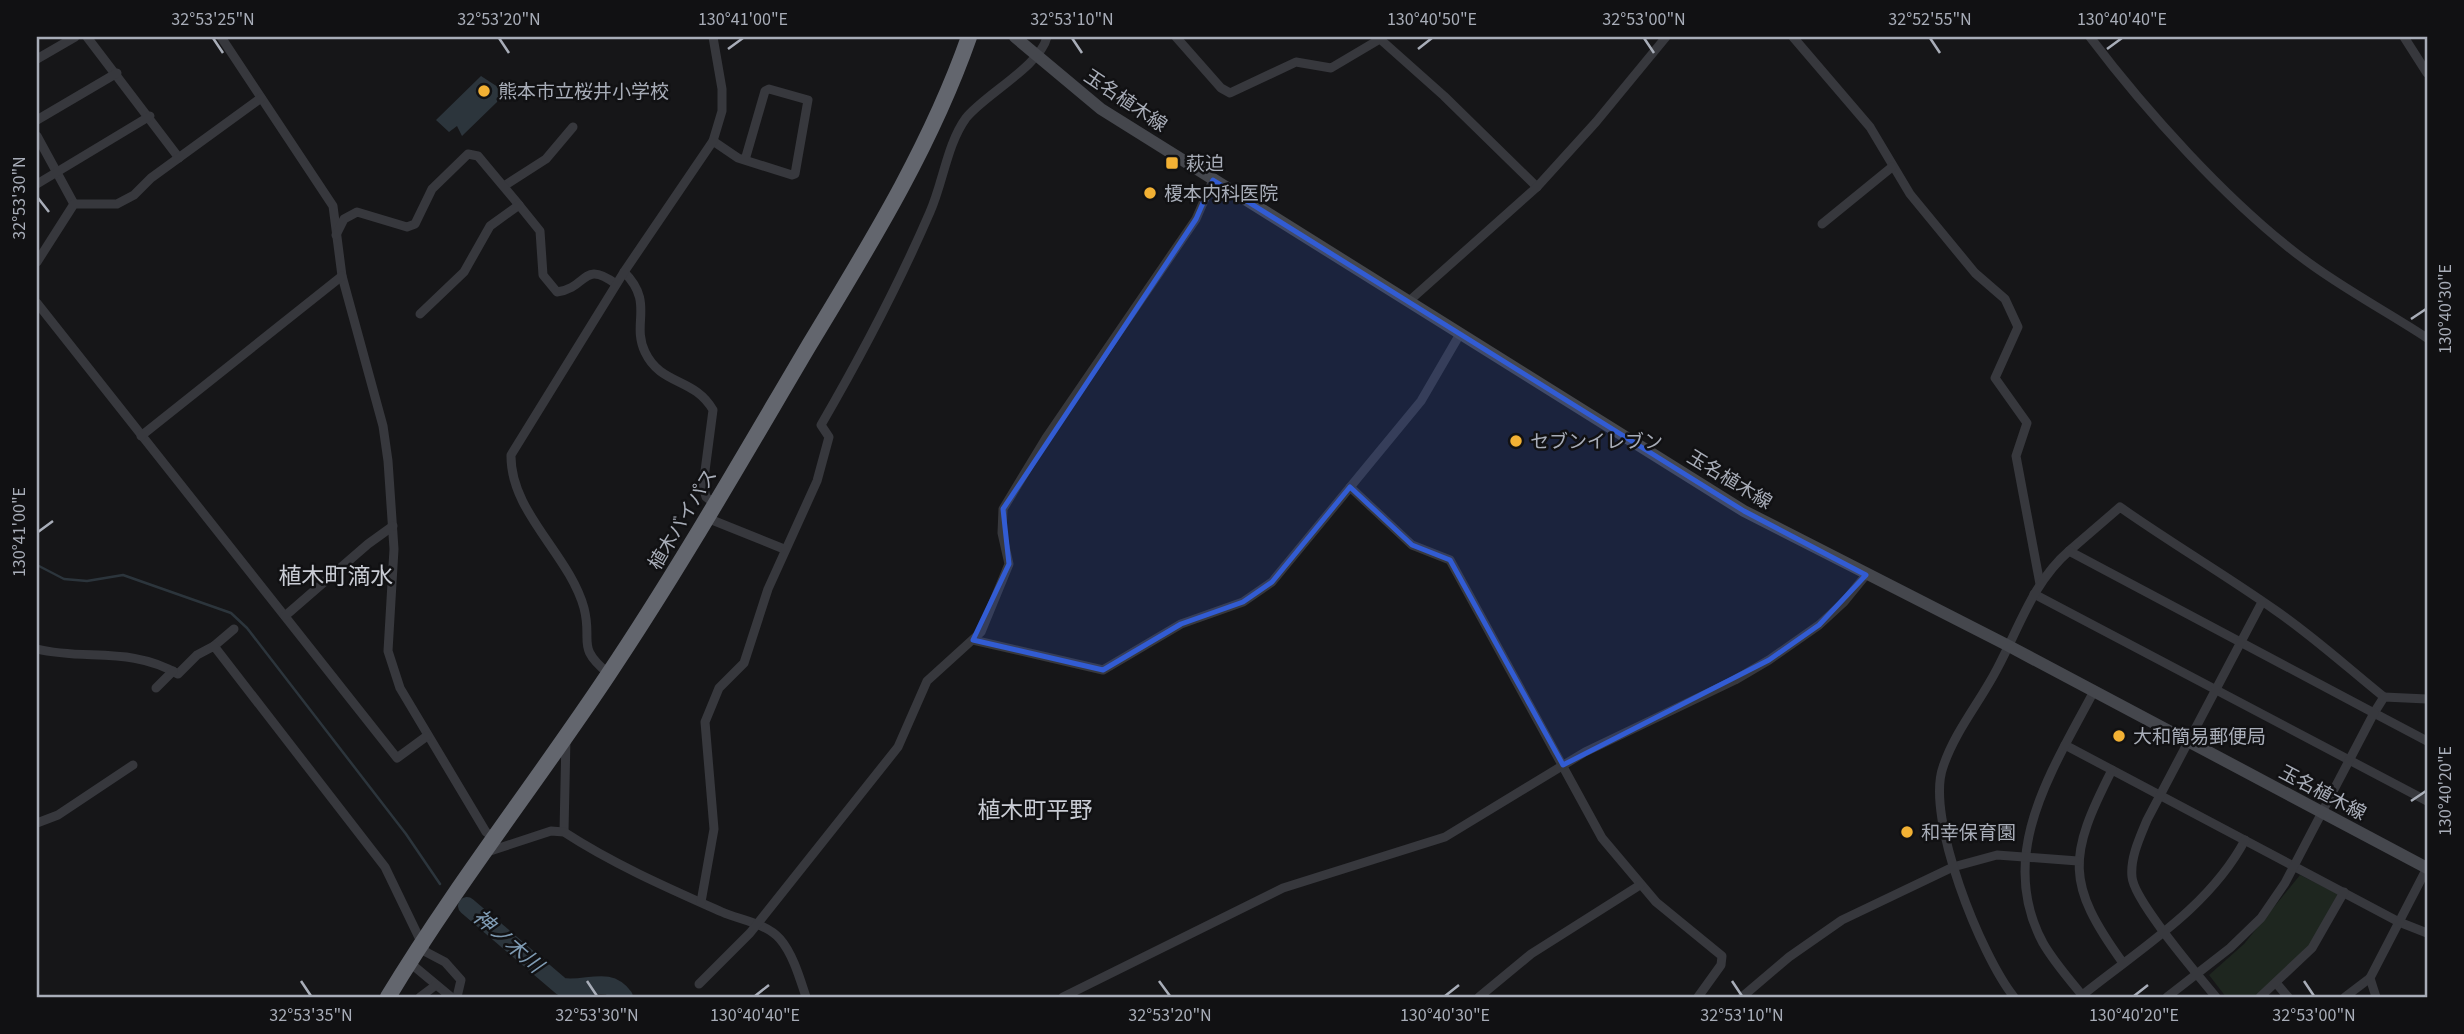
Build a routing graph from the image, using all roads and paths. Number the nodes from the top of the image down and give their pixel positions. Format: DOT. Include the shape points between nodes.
graph roads {
  1 [pos="75,37"];
  2 [pos="87,37"];
  3 [pos="221,37"];
  4 [pos="713,37"];
  5 [pos="969,37"];
  6 [pos="1015,37"];
  7 [pos="1048,37"];
  8 [pos="1175,37"];
  9 [pos="1667,37"];
  10 [pos="1793,37"];
  11 [pos="2090,37"];
  12 [pos="2404,37"];
  13 [pos="1035,56"];
  14 [pos="37,59"];
  15 [pos="117,73"];
  16 [pos="2427,73"];
  17 [pos="261,99"];
  18 [pos="150,116"];
  19 [pos="37,120"];
  20 [pos="573,127"];
  21 [pos="37,136"];
  22 [pos="713,141"];
  23 [pos="179,158"];
  24 [pos="745,160"];
  25 [pos="1892,167"];
  26 [pos="58,173"];
  27 [pos="1213,180"];
  28 [pos="37,184"];
  29 [pos="504,186"];
  30 [pos="1537,187"];
  31 [pos="74,204"];
  32 [pos="519,205"];
  33 [pos="1822,224"];
  34 [pos="335,238"];
  35 [pos="37,262"];
  36 [pos="624,272"];
  37 [pos="342,276"];
  38 [pos="616,284"];
  39 [pos="1408,302"];
  40 [pos="37,303"];
  41 [pos="419,314"];
  42 [pos="1460,334"];
  43 [pos="2427,338"];
  44 [pos="141,436"];
  45 [pos="1350,487"];
  46 [pos="711,511"];
  47 [pos="393,526"];
  48 [pos="784,549"];
  49 [pos="2068,551"];
  50 [pos="1866,575"];
  51 [pos="2040,584"];
  52 [pos="2035,594"];
  53 [pos="2262,602"];
  54 [pos="285,616"];
  55 [pos="233,629"];
  56 [pos="973,640"];
  57 [pos="2240,643"];
  58 [pos="2007,645"];
  59 [pos="214,646"];
  60 [pos="37,649"];
  61 [pos="173,671"];
  62 [pos="609,674"];
  63 [pos="156,688"];
  64 [pos="2216,689"];
  65 [pos="2094,691"];
  66 [pos="2384,697"];
  67 [pos="2427,699"];
  68 [pos="2374,713"];
  69 [pos="427,736"];
  70 [pos="566,737"];
  71 [pos="2427,741"];
  72 [pos="2188,742"];
  73 [pos="2065,745"];
  74 [pos="2349,759"];
  75 [pos="133,765"];
  76 [pos="1563,765"];
  77 [pos="2112,771"];
  78 [pos="2160,796"];
  79 [pos="2427,801"];
  80 [pos="2321,813"];
  81 [pos="37,823"];
  82 [pos="564,832"];
  83 [pos="495,838"];
  84 [pos="2245,841"];
  85 [pos="484,853"];
  86 [pos="2024,858"];
  87 [pos="2078,861"];
  88 [pos="2294,866"];
  89 [pos="1953,867"];
  90 [pos="2427,868"];
  91 [pos="1640,884"];
  92 [pos="2344,892"];
  93 [pos="701,902"];
  94 [pos="2399,922"];
  95 [pos="756,924"];
  96 [pos="2164,930"];
  97 [pos="2427,933"];
  98 [pos="422,940"];
  99 [pos="409,962"];
  100 [pos="2123,963"];
  101 [pos="2197,974"];
  102 [pos="2370,978"];
  103 [pos="699,984"];
  104 [pos="2277,984"];
  105 [pos="436,985"];
  106 [pos="2081,996"];
  107 [pos="388,997"];
  108 [pos="420,997"];
  109 [pos="451,997"];
  110 [pos="457,997"];
  111 [pos="806,997"];
  112 [pos="1063,997"];
  113 [pos="1479,997"];
  114 [pos="1698,997"];
  115 [pos="1742,997"];
  116 [pos="2014,997"];
  117 [pos="2168,997"];
  118 [pos="2216,997"];
  119 [pos="2260,997"];
  120 [pos="2288,997"];
  121 [pos="2345,997"];
  122 [pos="2376,997"];
  1 -- 14 [label="street"];
  2 -- 15 [label="street"];
  3 -- 17 [label="street"];
  4 -- 22 [label="street" via="722,89 722,110"];
  5 -- 46 [label="highway, 植木バイパス" via="947,99 904,186"];
  6 -- 13 [label="main road, 玉名植木線"];
  7 -- 13 [label="street"];
  8 -- 30 [label="street" via="1230,93 1296,62 1331,68 1380,39"];
  9 -- 30 [label="street"];
  10 -- 25 [label="street" via="1870,127"];
  11 -- 43 [label="street" via="2252,217 2301,258"];
  12 -- 16 [label="street"];
  13 -- 27 [label="main road, 玉名植木線" via="1101,109"];
  13 -- 48 [label="street" via="964,122 902,275 821,425 829,437 817,481"];
  15 -- 18 [label="street"];
  15 -- 19 [label="street"];
  17 -- 23 [label="street"];
  17 -- 34 [label="street" via="333,205"];
  18 -- 23 [label="street"];
  18 -- 26 [label="street"];
  20 -- 29 [label="street" via="546,159"];
  21 -- 26 [label="street"];
  22 -- 24 [label="street"];
  22 -- 36 [label="street"];
  23 -- 31 [label="street" via="117,204"];
  24 -- 24 [label="street" via="795,174 808,100 765,91"];
  25 -- 33 [label="street"];
  25 -- 51 [label="street" via="1975,273 2005,299 2018,327 1995,378 2027,423 2016,456"];
  26 -- 28 [label="street"];
  26 -- 31 [label="street"];
  27 -- 39 [label="main road, 玉名植木線"];
  27 -- 56 [label="street" via="1196,219 1046,438 1003,509 1002,533 1009,564 981,632"];
  29 -- 32 [label="street"];
  29 -- 34 [label="street" via="478,156 468,154 432,189 415,224 407,227 357,212 344,219"];
  30 -- 39 [label="street"];
  31 -- 35 [label="street"];
  32 -- 38 [label="street" via="540,231 543,275 557,292 568,291 589,273 601,273"];
  32 -- 41 [label="street" via="490,226 464,272"];
  34 -- 37 [label="street"];
  36 -- 38 [label="street"];
  36 -- 46 [label="street" via="641,296 643,350 656,371 697,390 713,410 704,486"];
  37 -- 44 [label="street"];
  37 -- 47 [label="street" via="383,426"];
  38 -- 62 [label="street" via="511,455 517,490 584,608 585,647"];
  39 -- 42 [label="main road, 玉名植木線"];
  40 -- 44 [label="street"];
  42 -- 45 [label="street" via="1421,401"];
  42 -- 50 [label="main road, 玉名植木線" via="1744,511"];
  44 -- 54 [label="street"];
  45 -- 56 [label="street" via="1272,582 1242,602 1181,624 1103,670"];
  45 -- 76 [label="street" via="1412,545 1450,559"];
  46 -- 48 [label="street"];
  46 -- 62 [label="highway, 植木バイパス"];
  47 -- 54 [label="street"];
  47 -- 69 [label="street" via="388,651 400,688"];
  48 -- 93 [label="street" via="744,663 719,688 705,722 713,829"];
  49 -- 51 [label="street"];
  49 -- 53 [label="street" via="2120,507"];
  49 -- 57 [label="street"];
  50 -- 58 [label="main road, 玉名植木線"];
  50 -- 76 [label="street" via="1819,625 1769,660"];
  51 -- 52 [label="street"];
  52 -- 58 [label="street"];
  52 -- 64 [label="street"];
  53 -- 57 [label="street"];
  53 -- 66 [label="street"];
  54 -- 69 [label="street" via="397,758"];
  55 -- 59 [label="street"];
  56 -- 95 [label="street" via="927,681 898,747"];
  57 -- 64 [label="street"];
  57 -- 68 [label="street"];
  58 -- 65 [label="main road, 玉名植木線"];
  58 -- 89 [label="street" via="1942,768 1938,796"];
  59 -- 61 [label="street" via="177,674"];
  59 -- 98 [label="street" via="385,867"];
  60 -- 61 [label="street" via="98,653"];
  61 -- 63 [label="street"];
  62 -- 70 [label="highway, 植木バイパス"];
  64 -- 72 [label="street"];
  64 -- 74 [label="street"];
  65 -- 72 [label="main road, 玉名植木線"];
  65 -- 73 [label="street"];
  66 -- 67 [label="street"];
  66 -- 68 [label="street"];
  68 -- 71 [label="street"];
  68 -- 74 [label="street"];
  69 -- 83 [label="street" via="486,832"];
  70 -- 82 [label="street"];
  70 -- 83 [label="highway, 植木バイパス"];
  72 -- 78 [label="street"];
  72 -- 80 [label="main road, 玉名植木線"];
  73 -- 77 [label="street"];
  73 -- 86 [label="street" via="2034,810"];
  74 -- 79 [label="street"];
  74 -- 80 [label="street"];
  75 -- 81 [label="street" via="70,808"];
  76 -- 91 [label="street" via="1602,838"];
  76 -- 112 [label="street" via="1445,837 1283,888"];
  77 -- 78 [label="street"];
  77 -- 87 [label="street" via="2091,813"];
  78 -- 84 [label="street"];
  78 -- 96 [label="street" via="2136,849 2132,877 2142,902"];
  80 -- 88 [label="street"];
  80 -- 90 [label="main road, 玉名植木線"];
  82 -- 85 [label="street" via="551,831"];
  82 -- 93 [label="street" via="587,848"];
  83 -- 85 [label="highway, 植木バイパス"];
  84 -- 88 [label="street"];
  84 -- 96 [label="street" via="2231,867 2205,897"];
  85 -- 98 [label="highway, 植木バイパス"];
  86 -- 87 [label="street"];
  86 -- 89 [label="street" via="1997,855"];
  86 -- 106 [label="street" via="2028,904 2043,943"];
  87 -- 100 [label="street" via="2085,903"];
  88 -- 92 [label="street"];
  88 -- 101 [label="street" via="2261,918"];
  89 -- 115 [label="street" via="1842,920"];
  89 -- 116 [label="street" via="1978,933"];
  90 -- 94 [label="street"];
  91 -- 113 [label="street" via="1531,954"];
  91 -- 114 [label="street" via="1679,923 1722,956 1721,965"];
  92 -- 94 [label="street"];
  92 -- 104 [label="street" via="2312,948"];
  93 -- 95 [label="street"];
  94 -- 97 [label="street"];
  94 -- 102 [label="street"];
  95 -- 103 [label="street"];
  95 -- 111 [label="street" via="779,938"];
  96 -- 100 [label="street"];
  96 -- 101 [label="street"];
  98 -- 99 [label="highway, 植木バイパス"];
  98 -- 110 [label="street" via="426,952 445,962 461,980"];
  99 -- 105 [label="street"];
  99 -- 107 [label="highway, 植木バイパス"];
  100 -- 106 [label="street"];
  101 -- 117 [label="street"];
  101 -- 118 [label="street"];
  102 -- 121 [label="street"];
  102 -- 122 [label="street"];
  104 -- 119 [label="street"];
  104 -- 120 [label="street"];
  105 -- 108 [label="street"];
  105 -- 109 [label="street"];
}
